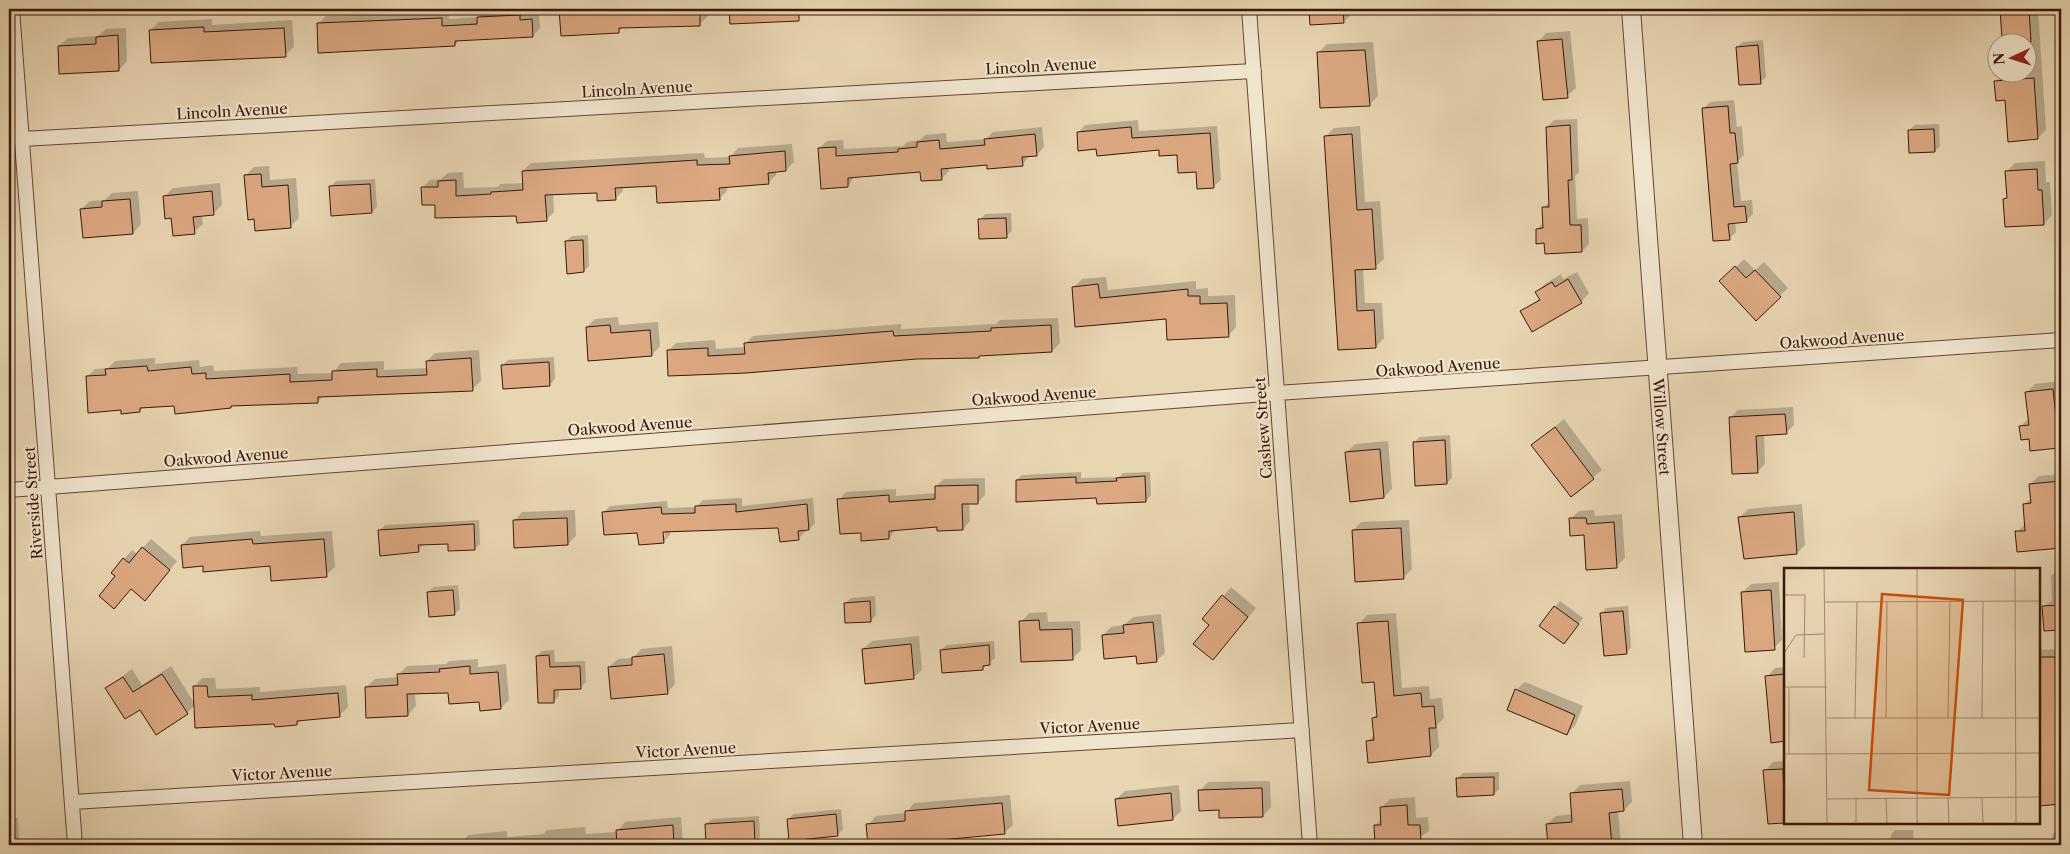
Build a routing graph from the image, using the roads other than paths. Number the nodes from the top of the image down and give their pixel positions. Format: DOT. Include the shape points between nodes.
graph roads {
  1 [pos="12,9"];
  2 [pos="1249,9"];
  3 [pos="1631,9"];
  4 [pos="1254,71"];
  5 [pos="22,140"];
  6 [pos="2061,340"];
  7 [pos="1658,368"];
  8 [pos="1277,393"];
  9 [pos="48,487"];
  10 [pos="9,490"];
  11 [pos="1302,730"];
  12 [pos="72,802"];
  13 [pos="75,845"];
  14 [pos="1310,845"];
  15 [pos="1693,845"];
  1 -- 5 [label="street, Riverside Street"];
  2 -- 4 [label="street, Cashew Street"];
  3 -- 7 [label="street, Willow Street"];
  4 -- 5 [label="street, Lincoln Avenue"];
  4 -- 8 [label="street, Cashew Street"];
  5 -- 9 [label="street, Riverside Street"];
  6 -- 7 [label="street, Oakwood Avenue"];
  7 -- 8 [label="street, Oakwood Avenue"];
  7 -- 15 [label="street, Willow Street"];
  8 -- 9 [label="street, Oakwood Avenue"];
  8 -- 11 [label="street, Cashew Street"];
  9 -- 10 [label="street, Oakwood Avenue"];
  9 -- 12 [label="street, Riverside Street"];
  11 -- 12 [label="street, Victor Avenue"];
  11 -- 14 [label="street, Cashew Street"];
  12 -- 13 [label="street, Riverside Street"];
}
